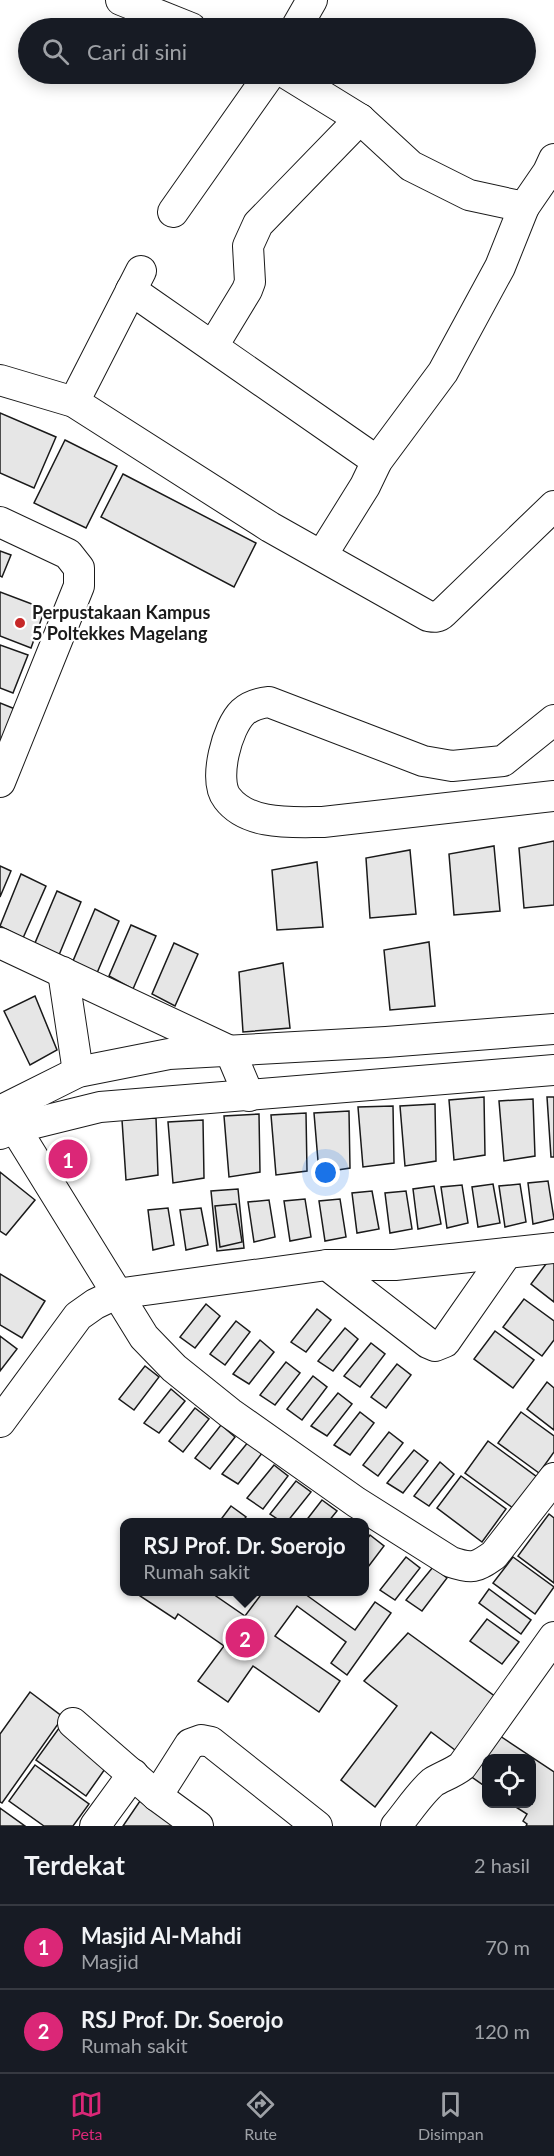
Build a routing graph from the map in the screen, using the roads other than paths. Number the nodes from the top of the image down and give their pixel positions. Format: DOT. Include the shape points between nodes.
graph roads {
  1 [pos="121,0"];
  2 [pos="312,0"];
  3 [pos="166,18"];
  4 [pos="302,18"];
  5 [pos="263,84"];
  6 [pos="303,84"];
  7 [pos="360,119"];
  8 [pos="554,159"];
  9 [pos="524,207"];
  10 [pos="173,212"];
  11 [pos="213,346"];
  12 [pos="0,380"];
  13 [pos="74,402"];
  14 [pos="377,461"];
  15 [pos="554,506"];
  16 [pos="0,522"];
  17 [pos="322,555"];
  18 [pos="554,720"];
  19 [pos="0,782"];
  20 [pos="554,796"];
  21 [pos="0,943"];
  22 [pos="63,972"];
  23 [pos="554,1029"];
  24 [pos="230,1051"];
  25 [pos="554,1070"];
  26 [pos="78,1072"];
  27 [pos="249,1096"];
  28 [pos="5,1124"];
  29 [pos="554,1248"];
  30 [pos="507,1253"];
  31 [pos="327,1265"];
  32 [pos="116,1294"];
  33 [pos="0,1422"];
  34 [pos="554,1478"];
  35 [pos="554,1637"];
  36 [pos="73,1723"];
  37 [pos="133,1774"];
  38 [pos="157,1796"];
  39 [pos="95,1826"];
  40 [pos="198,1826"];
  41 [pos="317,1826"];
  42 [pos="396,1826"];
  1 -- 3 [label="street"];
  2 -- 4 [label="street"];
  5 -- 10 [label="street"];
  6 -- 7 [label="street"];
  7 -- 9 [label="street" via="411,166 469,195"];
  7 -- 11 [label="street" via="258,224 248,246 250,282"];
  8 -- 9 [label="street"];
  9 -- 14 [label="street" via="500,267 443,372"];
  11 -- 13 [label="street" via="136,281"];
  11 -- 14 [label="street"];
  12 -- 13 [label="street"];
  13 -- 17 [label="street" via="270,527"];
  14 -- 17 [label="street"];
  15 -- 17 [label="street" via="439,617 428,616"];
  16 -- 19 [label="street" via="68,554 79,568 79,586"];
  18 -- 20 [label="street" via="502,761 452,766 423,761 268,702 255,704 233,726 226,743 220,783 227,798 252,816 289,822 323,822"];
  21 -- 22 [label="street"];
  22 -- 24 [label="street"];
  22 -- 26 [label="street"];
  23 -- 24 [label="street"];
  24 -- 26 [label="street" via="169,1054"];
  24 -- 27 [label="street"];
  25 -- 27 [label="street"];
  26 -- 28 [label="street"];
  27 -- 28 [label="street" via="100,1107"];
  28 -- 32 [label="street"];
  29 -- 30 [label="street"];
  30 -- 31 [label="street" via="395,1265"];
  30 -- 31 [label="street" via="445,1342 435,1346"];
  31 -- 32 [label="street"];
  32 -- 33 [label="street" via="78,1316"];
  32 -- 34 [label="street" via="144,1337 174,1368 230,1413 356,1502 451,1562 468,1568 494,1555"];
  35 -- 42 [label="street" via="462,1766 428,1787"];
  36 -- 37 [label="street"];
  37 -- 38 [label="street"];
  37 -- 39 [label="street"];
  38 -- 40 [label="street"];
  38 -- 41 [label="street" via="190,1744 201,1740 211,1742"];
}
